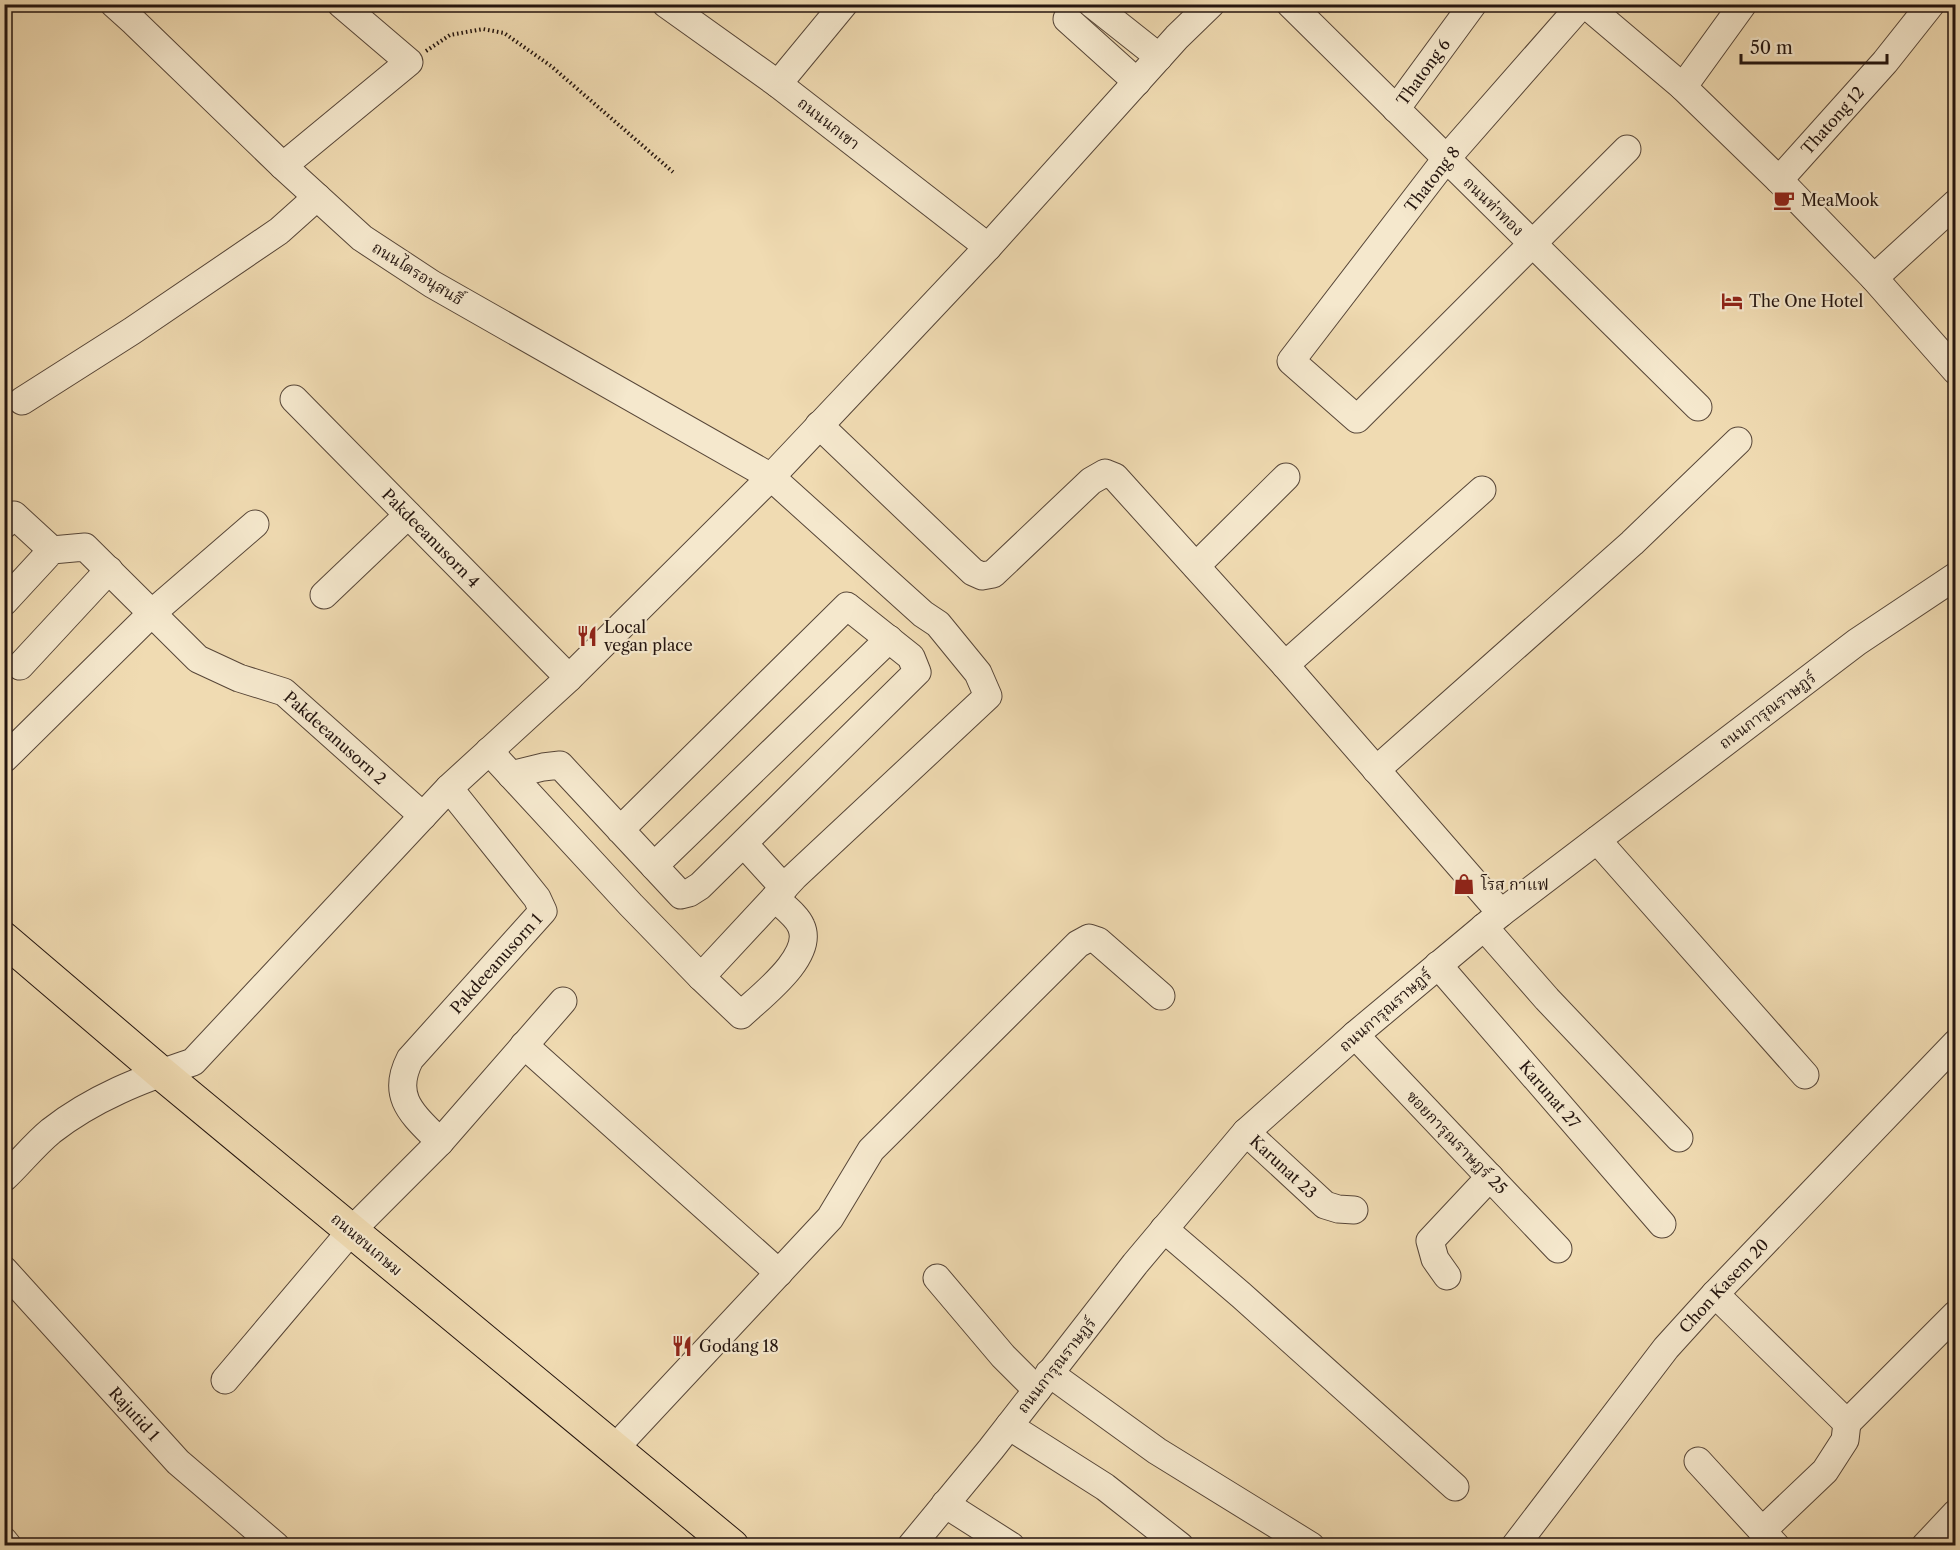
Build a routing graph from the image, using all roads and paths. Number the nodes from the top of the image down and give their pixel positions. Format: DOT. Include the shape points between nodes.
graph roads {
  1 [pos="114,4"];
  2 [pos="341,4"];
  3 [pos="666,4"];
  4 [pos="844,4"];
  5 [pos="1092,4"];
  6 [pos="1211,4"];
  7 [pos="1290,4"];
  8 [pos="1473,4"];
  9 [pos="1583,4"];
  10 [pos="1743,4"];
  11 [pos="1931,4"];
  12 [pos="1067,19"];
  13 [pos="1159,57"];
  14 [pos="409,62"];
  15 [pos="1137,82"];
  16 [pos="778,84"];
  17 [pos="1683,87"];
  18 [pos="1396,109"];
  19 [pos="1627,149"];
  20 [pos="1446,159"];
  21 [pos="283,166"];
  22 [pos="673,172"];
  23 [pos="1779,180"];
  24 [pos="317,196"];
  25 [pos="1956,203"];
  26 [pos="1532,243"];
  27 [pos="988,247"];
  28 [pos="1874,278"];
  29 [pos="1956,371"];
  30 [pos="294,399"];
  31 [pos="22,401"];
  32 [pos="1698,406"];
  33 [pos="819,425"];
  34 [pos="1738,441"];
  35 [pos="771,477"];
  36 [pos="1286,477"];
  37 [pos="1482,490"];
  38 [pos="408,515"];
  39 [pos="255,524"];
  40 [pos="4,525"];
  41 [pos="51,550"];
  42 [pos="1196,566"];
  43 [pos="109,570"];
  44 [pos="879,574"];
  45 [pos="1956,576"];
  46 [pos="324,595"];
  47 [pos="4,602"];
  48 [pos="847,606"];
  49 [pos="152,613"];
  50 [pos="889,639"];
  51 [pos="1285,665"];
  52 [pos="20,666"];
  53 [pos="569,678"];
  54 [pos="489,751"];
  55 [pos="4,759"];
  56 [pos="1376,770"];
  57 [pos="511,775"];
  58 [pos="449,788"];
  59 [pos="423,816"];
  60 [pos="620,830"];
  61 [pos="1597,840"];
  62 [pos="744,843"];
  63 [pos="654,866"];
  64 [pos="780,893"];
  65 [pos="1492,920"];
  66 [pos="4,939"];
  67 [pos="1438,965"];
  68 [pos="701,977"];
  69 [pos="1161,996"];
  70 [pos="563,1001"];
  71 [pos="1355,1035"];
  72 [pos="1956,1043"];
  73 [pos="524,1045"];
  74 [pos="161,1073"];
  75 [pos="1805,1075"];
  76 [pos="1246,1132"];
  77 [pos="1679,1138"];
  78 [pos="440,1142"];
  79 [pos="1490,1177"];
  80 [pos="4,1178"];
  81 [pos="1354,1210"];
  82 [pos="1662,1224"];
  83 [pos="1164,1229"];
  84 [pos="351,1231"];
  85 [pos="1558,1249"];
  86 [pos="4,1270"];
  87 [pos="779,1273"];
  88 [pos="1447,1276"];
  89 [pos="937,1278"];
  90 [pos="1715,1294"];
  91 [pos="1956,1314"];
  92 [pos="225,1380"];
  93 [pos="1043,1381"];
  94 [pos="1847,1423"];
  95 [pos="1009,1426"];
  96 [pos="614,1449"];
  97 [pos="1698,1461"];
  98 [pos="1455,1487"];
  99 [pos="945,1504"];
  100 [pos="1956,1513"];
  101 [pos="1769,1538"];
  102 [pos="4,1541"];
  103 [pos="1938,1541"];
  104 [pos="8,1545"];
  105 [pos="276,1545"];
  106 [pos="732,1545"];
  107 [pos="911,1545"];
  108 [pos="1011,1545"];
  109 [pos="1180,1545"];
  110 [pos="1311,1545"];
  111 [pos="1515,1545"];
  1 -- 21 [label="street, ถนนไตรอนุสนธิ์"];
  2 -- 14 [label="street"];
  3 -- 16 [label="street, ถนนนกเขา"];
  4 -- 16 [label="street"];
  5 -- 13 [label="street"];
  6 -- 13 [label="street"];
  7 -- 18 [label="street, ถนนท่าทอง"];
  8 -- 18 [label="street, Thatong 6"];
  9 -- 17 [label="street"];
  9 -- 20 [label="street, Thatong 8"];
  10 -- 17 [label="street"];
  11 -- 23 [label="street, Thatong 12" via="1885,62"];
  12 -- 15 [label="street"];
  13 -- 15 [label="street"];
  14 -- 21 [label="street"];
  14 -- 22 [label="path" via="450,35 483,29 504,33 551,66"];
  15 -- 27 [label="street"];
  16 -- 27 [label="street, ถนนนกเขา"];
  17 -- 23 [label="street"];
  18 -- 20 [label="street, ถนนท่าทอง"];
  19 -- 26 [label="street"];
  20 -- 26 [label="street, ถนนท่าทอง"];
  20 -- 26 [label="street, Thatong 8" via="1291,361 1357,419"];
  21 -- 24 [label="street, ถนนไตรอนุสนธิ์"];
  23 -- 28 [label="street"];
  24 -- 31 [label="street" via="261,244"];
  24 -- 35 [label="street, ถนนไตรอนุสนธิ์" via="362,237 432,284"];
  25 -- 28 [label="street"];
  26 -- 32 [label="street, ถนนท่าทอง"];
  27 -- 33 [label="street"];
  28 -- 29 [label="street"];
  30 -- 38 [label="street, Pakdeeanusorn 4"];
  33 -- 35 [label="street"];
  33 -- 42 [label="street" via="973,572 982,576 993,574 1104,473 1115,477"];
  34 -- 56 [label="street" via="1632,543"];
  35 -- 44 [label="street, ถนนไตรอนุสนธิ์"];
  35 -- 53 [label="street"];
  36 -- 42 [label="street"];
  37 -- 51 [label="street"];
  38 -- 46 [label="street"];
  38 -- 53 [label="street, Pakdeeanusorn 4"];
  39 -- 49 [label="street"];
  40 -- 41 [label="street" via="14,515"];
  41 -- 43 [label="street, Pakdeeanusorn 2" via="85,547"];
  41 -- 47 [label="street"];
  42 -- 51 [label="street"];
  43 -- 49 [label="street, Pakdeeanusorn 2"];
  43 -- 52 [label="street"];
  44 -- 48 [label="street"];
  44 -- 64 [label="street, ถนนไตรอนุสนธิ์" via="938,624 978,673 988,696"];
  45 -- 61 [label="street, ถนนการุณราษฏร์" via="1857,642"];
  48 -- 50 [label="street"];
  48 -- 60 [label="street"];
  49 -- 55 [label="street"];
  49 -- 59 [label="street, Pakdeeanusorn 2" via="198,659 239,678 284,692"];
  50 -- 62 [label="street" via="911,657 917,672"];
  50 -- 63 [label="street"];
  51 -- 56 [label="street"];
  53 -- 54 [label="street"];
  54 -- 57 [label="street"];
  54 -- 58 [label="street"];
  56 -- 65 [label="street"];
  57 -- 60 [label="street" via="560,765"];
  57 -- 68 [label="street"];
  58 -- 59 [label="street"];
  58 -- 78 [label="street, Pakdeeanusorn 1" via="537,898 543,911 410,1059 403,1072 405,1100"];
  59 -- 74 [label="street" via="193,1062"];
  60 -- 63 [label="street"];
  61 -- 65 [label="street, ถนนการุณราษฏร์"];
  61 -- 75 [label="street"];
  62 -- 63 [label="street" via="700,886 681,896"];
  62 -- 64 [label="street"];
  64 -- 68 [label="street"];
  64 -- 68 [label="street" via="801,924 804,936 800,955 788,969 741,1015"];
  65 -- 67 [label="street, ถนนการุณราษฏร์"];
  65 -- 77 [label="street" via="1553,1006"];
  66 -- 74 [label="main road, ถนนชนเกษม"];
  67 -- 71 [label="street, ถนนการุณราษฏร์"];
  67 -- 82 [label="street, Karunat 27"];
  69 -- 87 [label="street" via="1098,941 1089,938 1078,944 871,1150 830,1218"];
  70 -- 73 [label="street"];
  71 -- 76 [label="street, ถนนการุณราษฏร์"];
  71 -- 79 [label="street, ซอยการุณราษฎร์ 25"];
  72 -- 90 [label="street, Chon Kasem 20"];
  73 -- 78 [label="street"];
  73 -- 87 [label="street"];
  74 -- 80 [label="street" via="107,1094 51,1132"];
  74 -- 84 [label="main road, ถนนชนเกษม"];
  76 -- 81 [label="street, Karunat 23" via="1324,1205"];
  76 -- 83 [label="street, ถนนการุณราษฏร์"];
  78 -- 84 [label="street"];
  79 -- 85 [label="street, ซอยการุณราษฎร์ 25"];
  79 -- 88 [label="street" via="1430,1241"];
  83 -- 93 [label="street, ถนนการุณราษฏร์"];
  83 -- 98 [label="street"];
  84 -- 92 [label="street"];
  84 -- 96 [label="main road, ถนนชนเกษม"];
  86 -- 105 [label="street, Rajutid 1" via="178,1462"];
  87 -- 96 [label="street"];
  89 -- 93 [label="street" via="1003,1356"];
  90 -- 94 [label="street"];
  90 -- 111 [label="street, Chon Kasem 20" via="1666,1348"];
  91 -- 94 [label="street"];
  93 -- 95 [label="street, ถนนการุณราษฏร์"];
  93 -- 110 [label="street"];
  94 -- 101 [label="street" via="1845,1440 1825,1471"];
  95 -- 99 [label="street, ถนนการุณราษฏร์"];
  95 -- 109 [label="street" via="1105,1487"];
  96 -- 106 [label="main road, ถนนชนเกษม"];
  97 -- 101 [label="street"];
  99 -- 107 [label="street, ถนนการุณราษฏร์"];
  99 -- 108 [label="street"];
  100 -- 103 [label="street"];
  102 -- 104 [label="street"];
}
